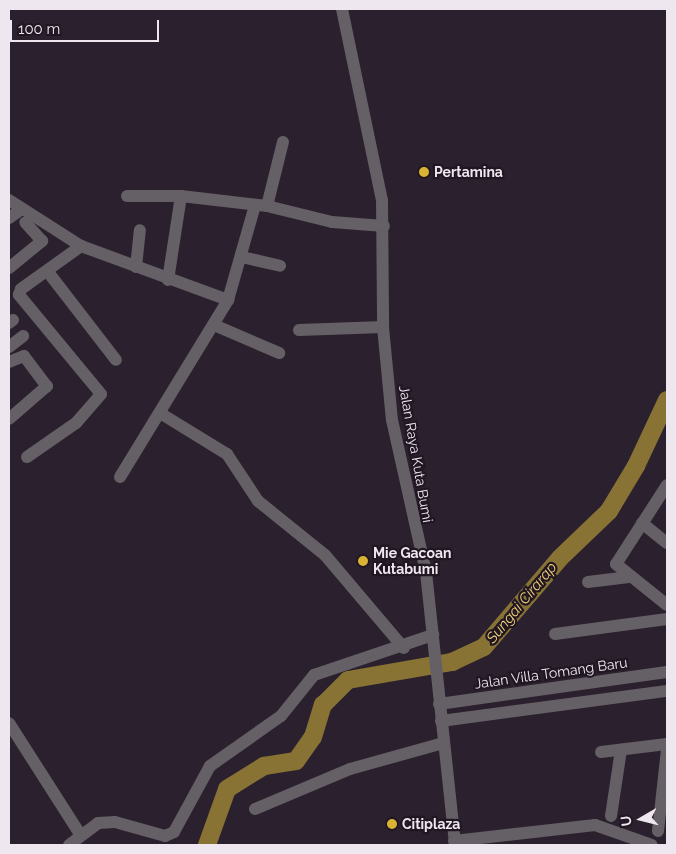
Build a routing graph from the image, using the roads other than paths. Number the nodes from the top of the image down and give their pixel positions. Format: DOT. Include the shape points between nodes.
graph roads {
  1 [pos="342,9"];
  2 [pos="283,142"];
  3 [pos="127,196"];
  4 [pos="181,196"];
  5 [pos="9,200"];
  6 [pos="261,206"];
  7 [pos="22,209"];
  8 [pos="9,218"];
  9 [pos="25,222"];
  10 [pos="384,226"];
  11 [pos="140,230"];
  12 [pos="82,246"];
  13 [pos="242,257"];
  14 [pos="280,266"];
  15 [pos="136,267"];
  16 [pos="9,268"];
  17 [pos="48,272"];
  18 [pos="168,280"];
  19 [pos="228,300"];
  20 [pos="214,325"];
  21 [pos="383,327"];
  22 [pos="299,330"];
  23 [pos="23,336"];
  24 [pos="9,347"];
  25 [pos="279,352"];
  26 [pos="116,360"];
  27 [pos="9,362"];
  28 [pos="160,413"];
  29 [pos="9,419"];
  30 [pos="27,456"];
  31 [pos="120,477"];
  32 [pos="667,485"];
  33 [pos="642,524"];
  34 [pos="667,543"];
  35 [pos="629,577"];
  36 [pos="588,582"];
  37 [pos="667,606"];
  38 [pos="667,619"];
  39 [pos="556,634"];
  40 [pos="434,639"];
  41 [pos="404,648"];
  42 [pos="667,672"];
  43 [pos="667,690"];
  44 [pos="487,698"];
  45 [pos="439,704"];
  46 [pos="488,715"];
  47 [pos="441,721"];
  48 [pos="9,723"];
  49 [pos="443,743"];
  50 [pos="667,744"];
  51 [pos="667,749"];
  52 [pos="621,750"];
  53 [pos="601,752"];
  54 [pos="255,809"];
  55 [pos="611,816"];
  56 [pos="658,832"];
  57 [pos="80,834"];
  58 [pos="455,843"];
  59 [pos="68,845"];
  60 [pos="652,845"];
  1 -- 10 [label="street, Jalan Raya Kuta Bumi"];
  2 -- 6 [label="street"];
  3 -- 4 [label="street"];
  4 -- 6 [label="street"];
  4 -- 18 [label="street"];
  5 -- 7 [label="street"];
  6 -- 10 [label="street" via="332,222"];
  6 -- 13 [label="street"];
  7 -- 8 [label="street"];
  7 -- 12 [label="street"];
  9 -- 16 [label="street" via="42,241"];
  10 -- 21 [label="street, Jalan Raya Kuta Bumi"];
  11 -- 15 [label="street"];
  12 -- 15 [label="street"];
  12 -- 17 [label="street"];
  13 -- 14 [label="street"];
  13 -- 19 [label="street"];
  15 -- 18 [label="street"];
  17 -- 26 [label="street"];
  17 -- 30 [label="street" via="21,288 19,295 101,394 76,423"];
  18 -- 19 [label="street"];
  19 -- 20 [label="street"];
  20 -- 25 [label="street"];
  20 -- 28 [label="street"];
  21 -- 22 [label="street"];
  21 -- 40 [label="street, Jalan Raya Kuta Bumi" via="392,420 426,572"];
  23 -- 24 [label="street"];
  27 -- 29 [label="street" via="24,356 47,386"];
  28 -- 31 [label="street"];
  28 -- 41 [label="street" via="227,454 258,500 325,555"];
  32 -- 33 [label="street"];
  33 -- 34 [label="street"];
  33 -- 35 [label="street" via="617,562"];
  35 -- 36 [label="street"];
  35 -- 37 [label="street"];
  38 -- 39 [label="street"];
  40 -- 41 [label="street"];
  40 -- 45 [label="street, Jalan Raya Kuta Bumi"];
  41 -- 57 [label="street" via="326,668 314,675 281,716 210,766 174,832 165,836 115,822 98,823"];
  42 -- 44 [label="street, Jalan Villa Tomang Baru"];
  43 -- 46 [label="street"];
  44 -- 45 [label="street, Jalan Villa Tomang Baru"];
  44 -- 46 [label="street"];
  45 -- 47 [label="street, Jalan Raya Kuta Bumi"];
  46 -- 47 [label="street"];
  47 -- 49 [label="street, Jalan Raya Kuta Bumi"];
  48 -- 57 [label="street"];
  49 -- 54 [label="street" via="350,769"];
  49 -- 58 [label="street, Jalan Raya Kuta Bumi"];
  50 -- 52 [label="street"];
  51 -- 56 [label="street"];
  52 -- 53 [label="street"];
  52 -- 55 [label="street"];
  57 -- 59 [label="street"];
  58 -- 60 [label="street" via="595,825"];
}
